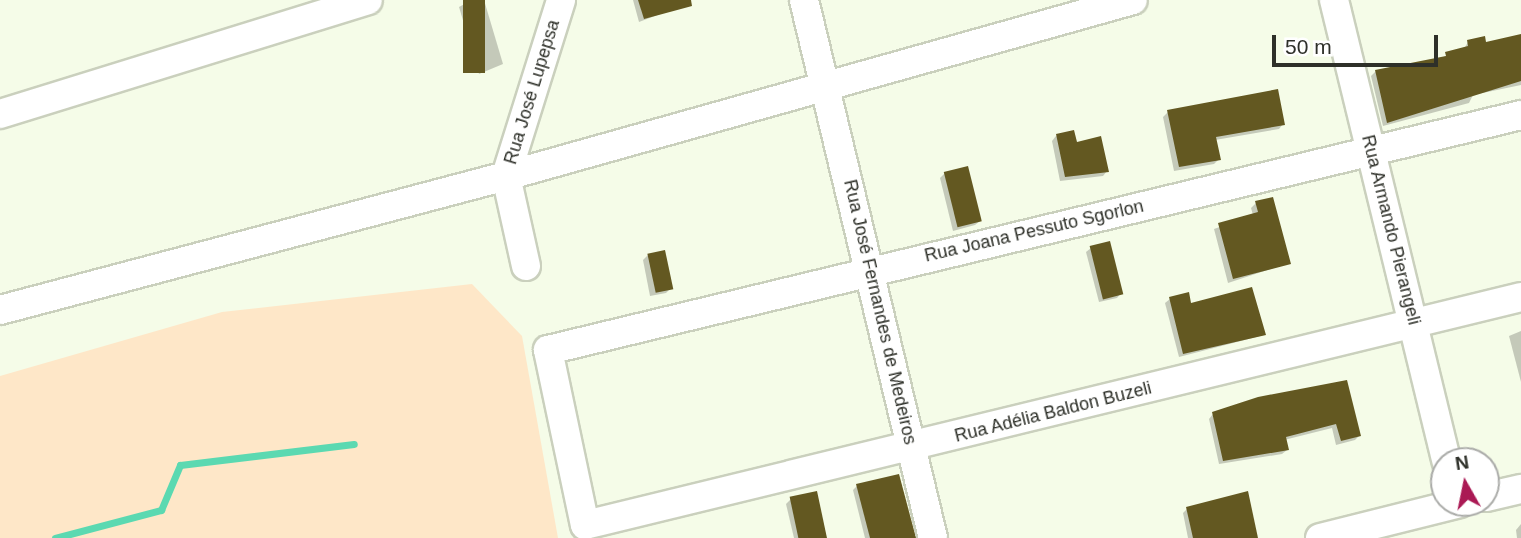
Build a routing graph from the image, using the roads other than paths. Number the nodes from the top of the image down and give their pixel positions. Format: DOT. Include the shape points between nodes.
graph roads {
  1 [pos="368,0"];
  2 [pos="561,0"];
  3 [pos="804,0"];
  4 [pos="1133,0"];
  5 [pos="1334,0"];
  6 [pos="826,87"];
  7 [pos="0,114"];
  8 [pos="1521,115"];
  9 [pos="1372,151"];
  10 [pos="506,176"];
  11 [pos="526,265"];
  12 [pos="870,270"];
  13 [pos="1521,297"];
  14 [pos="0,310"];
  15 [pos="1414,323"];
  16 [pos="912,446"];
  17 [pos="1443,447"];
  18 [pos="1521,489"];
  19 [pos="1500,494"];
  20 [pos="1430,510"];
  21 [pos="585,525"];
  22 [pos="933,538"];
  23 [pos="1320,538"];
  1 -- 7 [label="street"];
  2 -- 10 [label="street, Rua José Lupepsa"];
  3 -- 6 [label="street, Rua José Fernandes de Medeiros"];
  4 -- 6 [label="street"];
  5 -- 9 [label="street, Rua Armando Pierangeli"];
  6 -- 10 [label="street"];
  6 -- 12 [label="street, Rua José Fernandes de Medeiros"];
  8 -- 9 [label="street, Rua Joana Pessuto Sgorlon"];
  9 -- 12 [label="street, Rua Joana Pessuto Sgorlon"];
  9 -- 15 [label="street, Rua Armando Pierangeli"];
  10 -- 11 [label="street, Rua José Lupepsa"];
  10 -- 14 [label="street"];
  12 -- 16 [label="street, Rua José Fernandes de Medeiros"];
  12 -- 21 [label="street, Rua Joana Pessuto Sgorlon" via="548,350"];
  13 -- 15 [label="street, Rua Adélia Baldon Buzeli"];
  15 -- 16 [label="street, Rua Adélia Baldon Buzeli"];
  15 -- 17 [label="street, Rua Armando Pierangeli"];
  16 -- 21 [label="street, Rua Adélia Baldon Buzeli"];
  16 -- 22 [label="street, Rua José Fernandes de Medeiros"];
  18 -- 19 [label="street"];
  20 -- 23 [label="street"];
}
